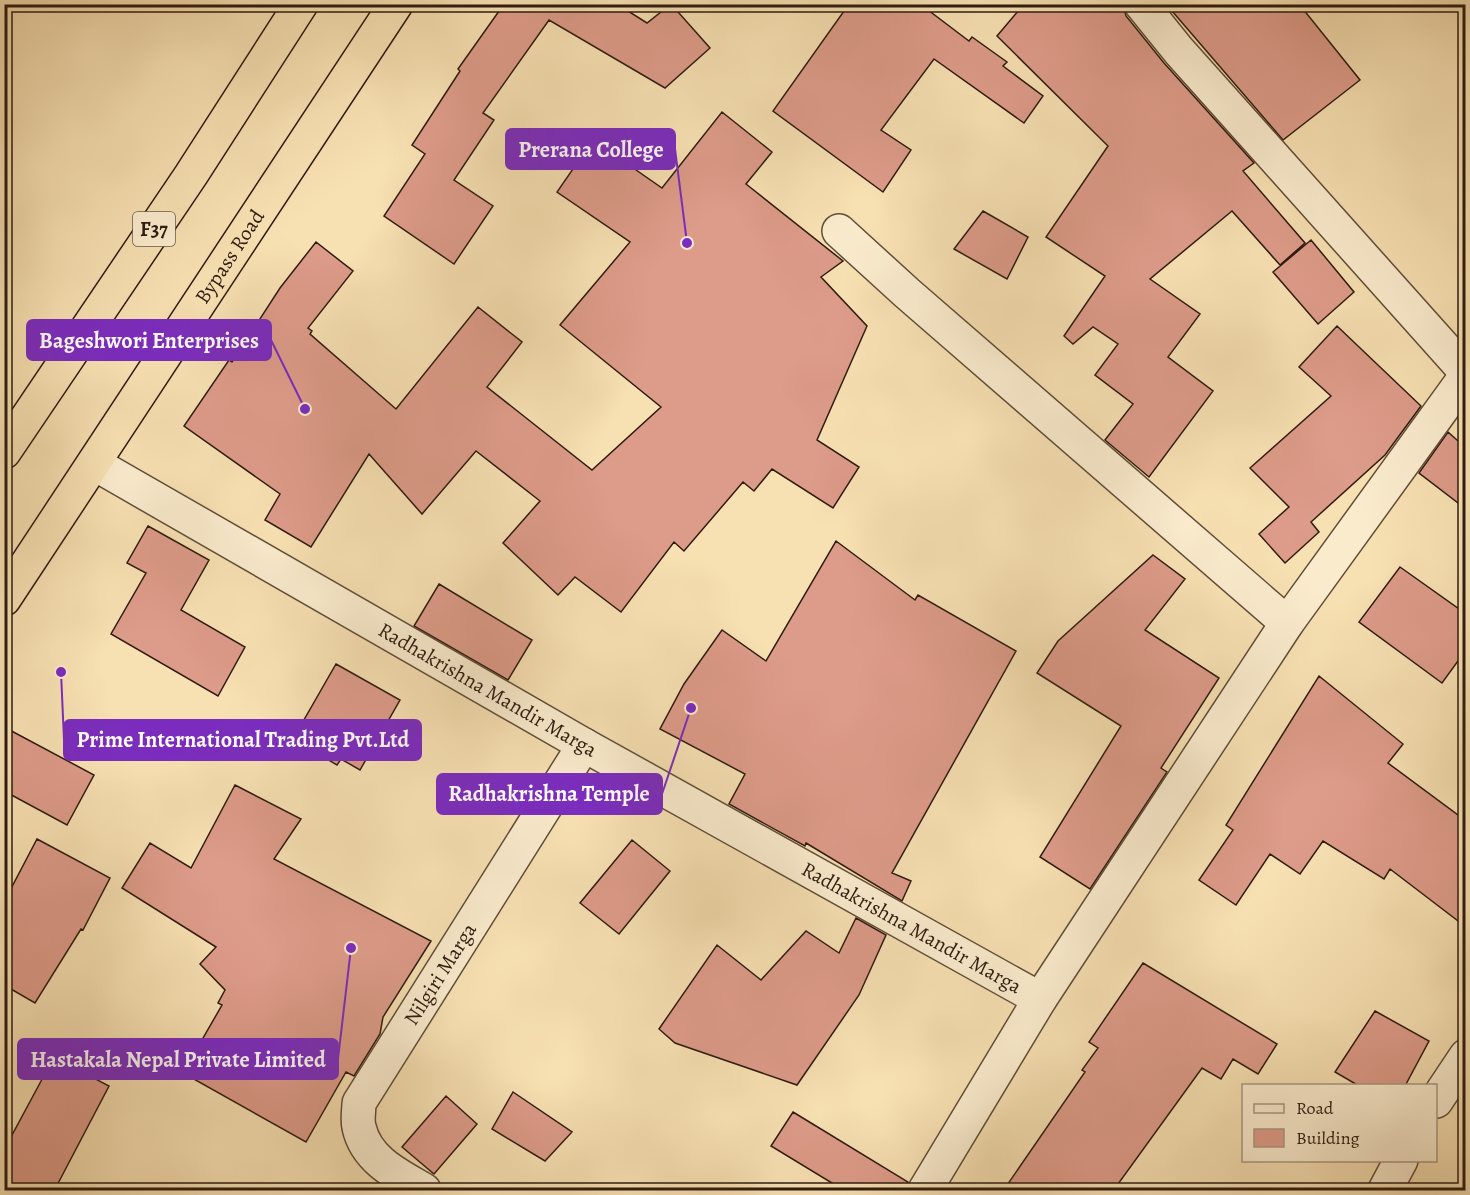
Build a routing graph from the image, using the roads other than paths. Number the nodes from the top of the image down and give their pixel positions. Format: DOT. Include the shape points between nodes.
graph roads {
  1 [pos="301,4"];
  2 [pos="396,4"];
  3 [pos="1141,4"];
  4 [pos="839,231"];
  5 [pos="1466,374"];
  6 [pos="4,452"];
  7 [pos="95,464"];
  8 [pos="4,600"];
  9 [pos="1287,622"];
  10 [pos="584,745"];
  11 [pos="1040,999"];
  12 [pos="1466,1056"];
  13 [pos="1437,1100"];
  14 [pos="1400,1162"];
  15 [pos="424,1191"];
  16 [pos="925,1191"];
  17 [pos="1385,1191"];
  1 -- 6 [label="highway, F37"];
  2 -- 7 [label="highway, Bypass Road"];
  3 -- 5 [label="street"];
  4 -- 9 [label="street"];
  5 -- 9 [label="street"];
  7 -- 8 [label="highway, Bypass Road"];
  7 -- 10 [label="street, Radhakrishna Mandir Marga"];
  9 -- 11 [label="street"];
  10 -- 11 [label="street, Radhakrishna Mandir Marga"];
  10 -- 15 [label="street, Nilgiri Marga" via="359,1103 359,1127 370,1150 383,1166"];
  11 -- 16 [label="street"];
  12 -- 13 [label="street"];
  14 -- 17 [label="street"];
}
